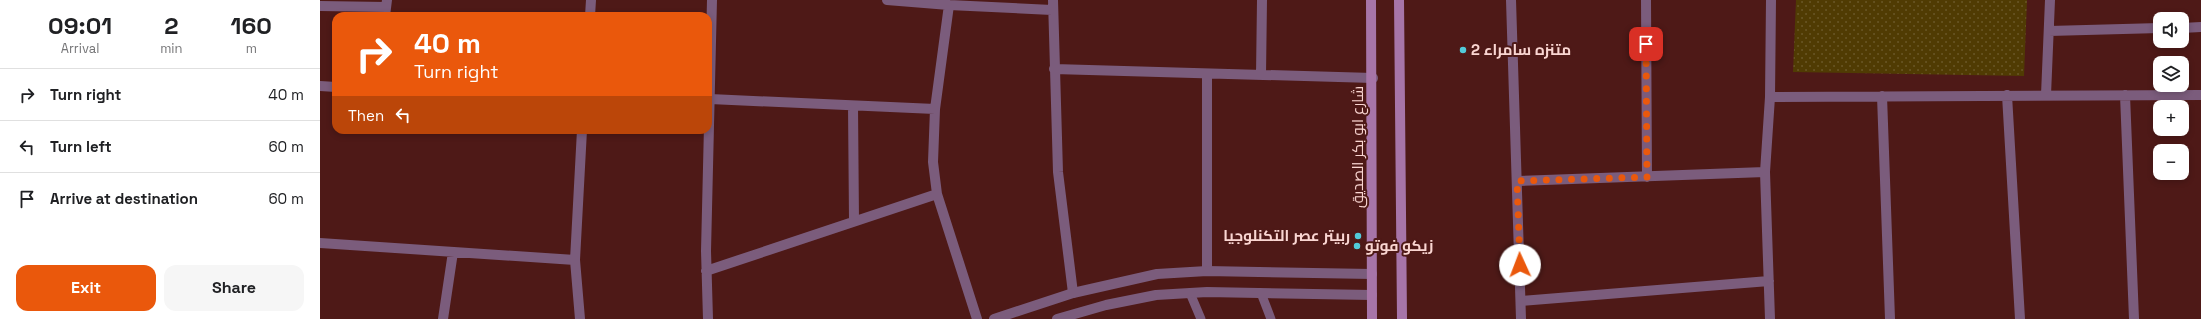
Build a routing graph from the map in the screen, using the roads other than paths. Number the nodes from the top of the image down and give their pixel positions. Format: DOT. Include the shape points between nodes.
graph roads {
  1 [pos="591,0"];
  2 [pos="712,0"];
  3 [pos="887,0"];
  4 [pos="1262,0"];
  5 [pos="1371,0"];
  6 [pos="1399,0"];
  7 [pos="1511,0"];
  8 [pos="1646,0"];
  9 [pos="1771,0"];
  10 [pos="2050,0"];
  11 [pos="1052,5"];
  12 [pos="320,6"];
  13 [pos="949,6"];
  14 [pos="386,8"];
  15 [pos="590,12"];
  16 [pos="712,12"];
  17 [pos="2201,27"];
  18 [pos="2153,28"];
  19 [pos="2189,28"];
  20 [pos="2049,31"];
  21 [pos="1054,69"];
  22 [pos="1207,74"];
  23 [pos="1262,75"];
  24 [pos="1373,78"];
  25 [pos="320,86"];
  26 [pos="332,87"];
  27 [pos="2201,94"];
  28 [pos="2007,95"];
  29 [pos="2046,95"];
  30 [pos="2125,95"];
  31 [pos="1882,96"];
  32 [pos="1770,97"];
  33 [pos="712,99"];
  34 [pos="853,106"];
  35 [pos="935,109"];
  36 [pos="582,134"];
  37 [pos="709,134"];
  38 [pos="1765,172"];
  39 [pos="1647,177"];
  40 [pos="1517,181"];
  41 [pos="937,194"];
  42 [pos="854,221"];
  43 [pos="320,243"];
  44 [pos="453,252"];
  45 [pos="575,260"];
  46 [pos="706,271"];
  47 [pos="1207,271"];
  48 [pos="1372,274"];
  49 [pos="1769,281"];
  50 [pos="1073,293"];
  51 [pos="1190,293"];
  52 [pos="1261,293"];
  53 [pos="1372,295"];
  54 [pos="1521,301"];
  55 [pos="443,319"];
  56 [pos="580,319"];
  57 [pos="708,319"];
  58 [pos="977,319"];
  59 [pos="994,319"];
  60 [pos="1057,319"];
  61 [pos="1201,319"];
  62 [pos="1271,319"];
  63 [pos="1372,319"];
  64 [pos="1402,319"];
  65 [pos="1521,319"];
  66 [pos="1770,319"];
  67 [pos="1890,319"];
  68 [pos="2020,319"];
  69 [pos="2134,319"];
  1 -- 15 [label="street"];
  2 -- 16 [label="street"];
  3 -- 13 [label="street"];
  4 -- 23 [label="street"];
  5 -- 24 [label="main road, شارع ابو بكر الصديق"];
  6 -- 64 [label="main road"];
  7 -- 40 [label="street"];
  8 -- 39 [label="street"];
  9 -- 32 [label="street"];
  10 -- 20 [label="street"];
  11 -- 13 [label="street"];
  11 -- 21 [label="street"];
  12 -- 14 [label="street"];
  13 -- 35 [label="street"];
  17 -- 19 [label="street"];
  18 -- 20 [label="street"];
  20 -- 29 [label="street"];
  21 -- 22 [label="street"];
  21 -- 50 [label="street" via="1058,172"];
  22 -- 23 [label="street"];
  22 -- 47 [label="street"];
  23 -- 24 [label="street"];
  24 -- 48 [label="main road, شارع ابو بكر الصديق"];
  25 -- 26 [label="street"];
  27 -- 30 [label="street"];
  28 -- 29 [label="street"];
  28 -- 31 [label="street"];
  28 -- 68 [label="street"];
  29 -- 30 [label="street"];
  30 -- 69 [label="street"];
  31 -- 32 [label="street"];
  31 -- 67 [label="street"];
  32 -- 38 [label="street"];
  33 -- 34 [label="street"];
  34 -- 35 [label="street"];
  34 -- 42 [label="street"];
  35 -- 41 [label="street" via="933,162"];
  36 -- 45 [label="street"];
  37 -- 46 [label="street"];
  38 -- 39 [label="street"];
  38 -- 49 [label="street"];
  39 -- 40 [label="street"];
  40 -- 54 [label="street"];
  41 -- 42 [label="street"];
  41 -- 58 [label="street"];
  42 -- 46 [label="street"];
  43 -- 44 [label="street"];
  44 -- 45 [label="street"];
  44 -- 55 [label="street"];
  45 -- 56 [label="street"];
  46 -- 57 [label="street"];
  47 -- 48 [label="street"];
  47 -- 50 [label="street" via="1157,274"];
  48 -- 53 [label="main road, شارع ابو بكر الصديق"];
  49 -- 54 [label="street"];
  49 -- 66 [label="street"];
  50 -- 59 [label="street"];
  51 -- 52 [label="street"];
  51 -- 60 [label="street" via="1131,299"];
  51 -- 61 [label="lane"];
  52 -- 53 [label="street"];
  52 -- 62 [label="lane"];
  53 -- 63 [label="main road, شارع ابو بكر الصديق"];
  54 -- 65 [label="street"];
}
